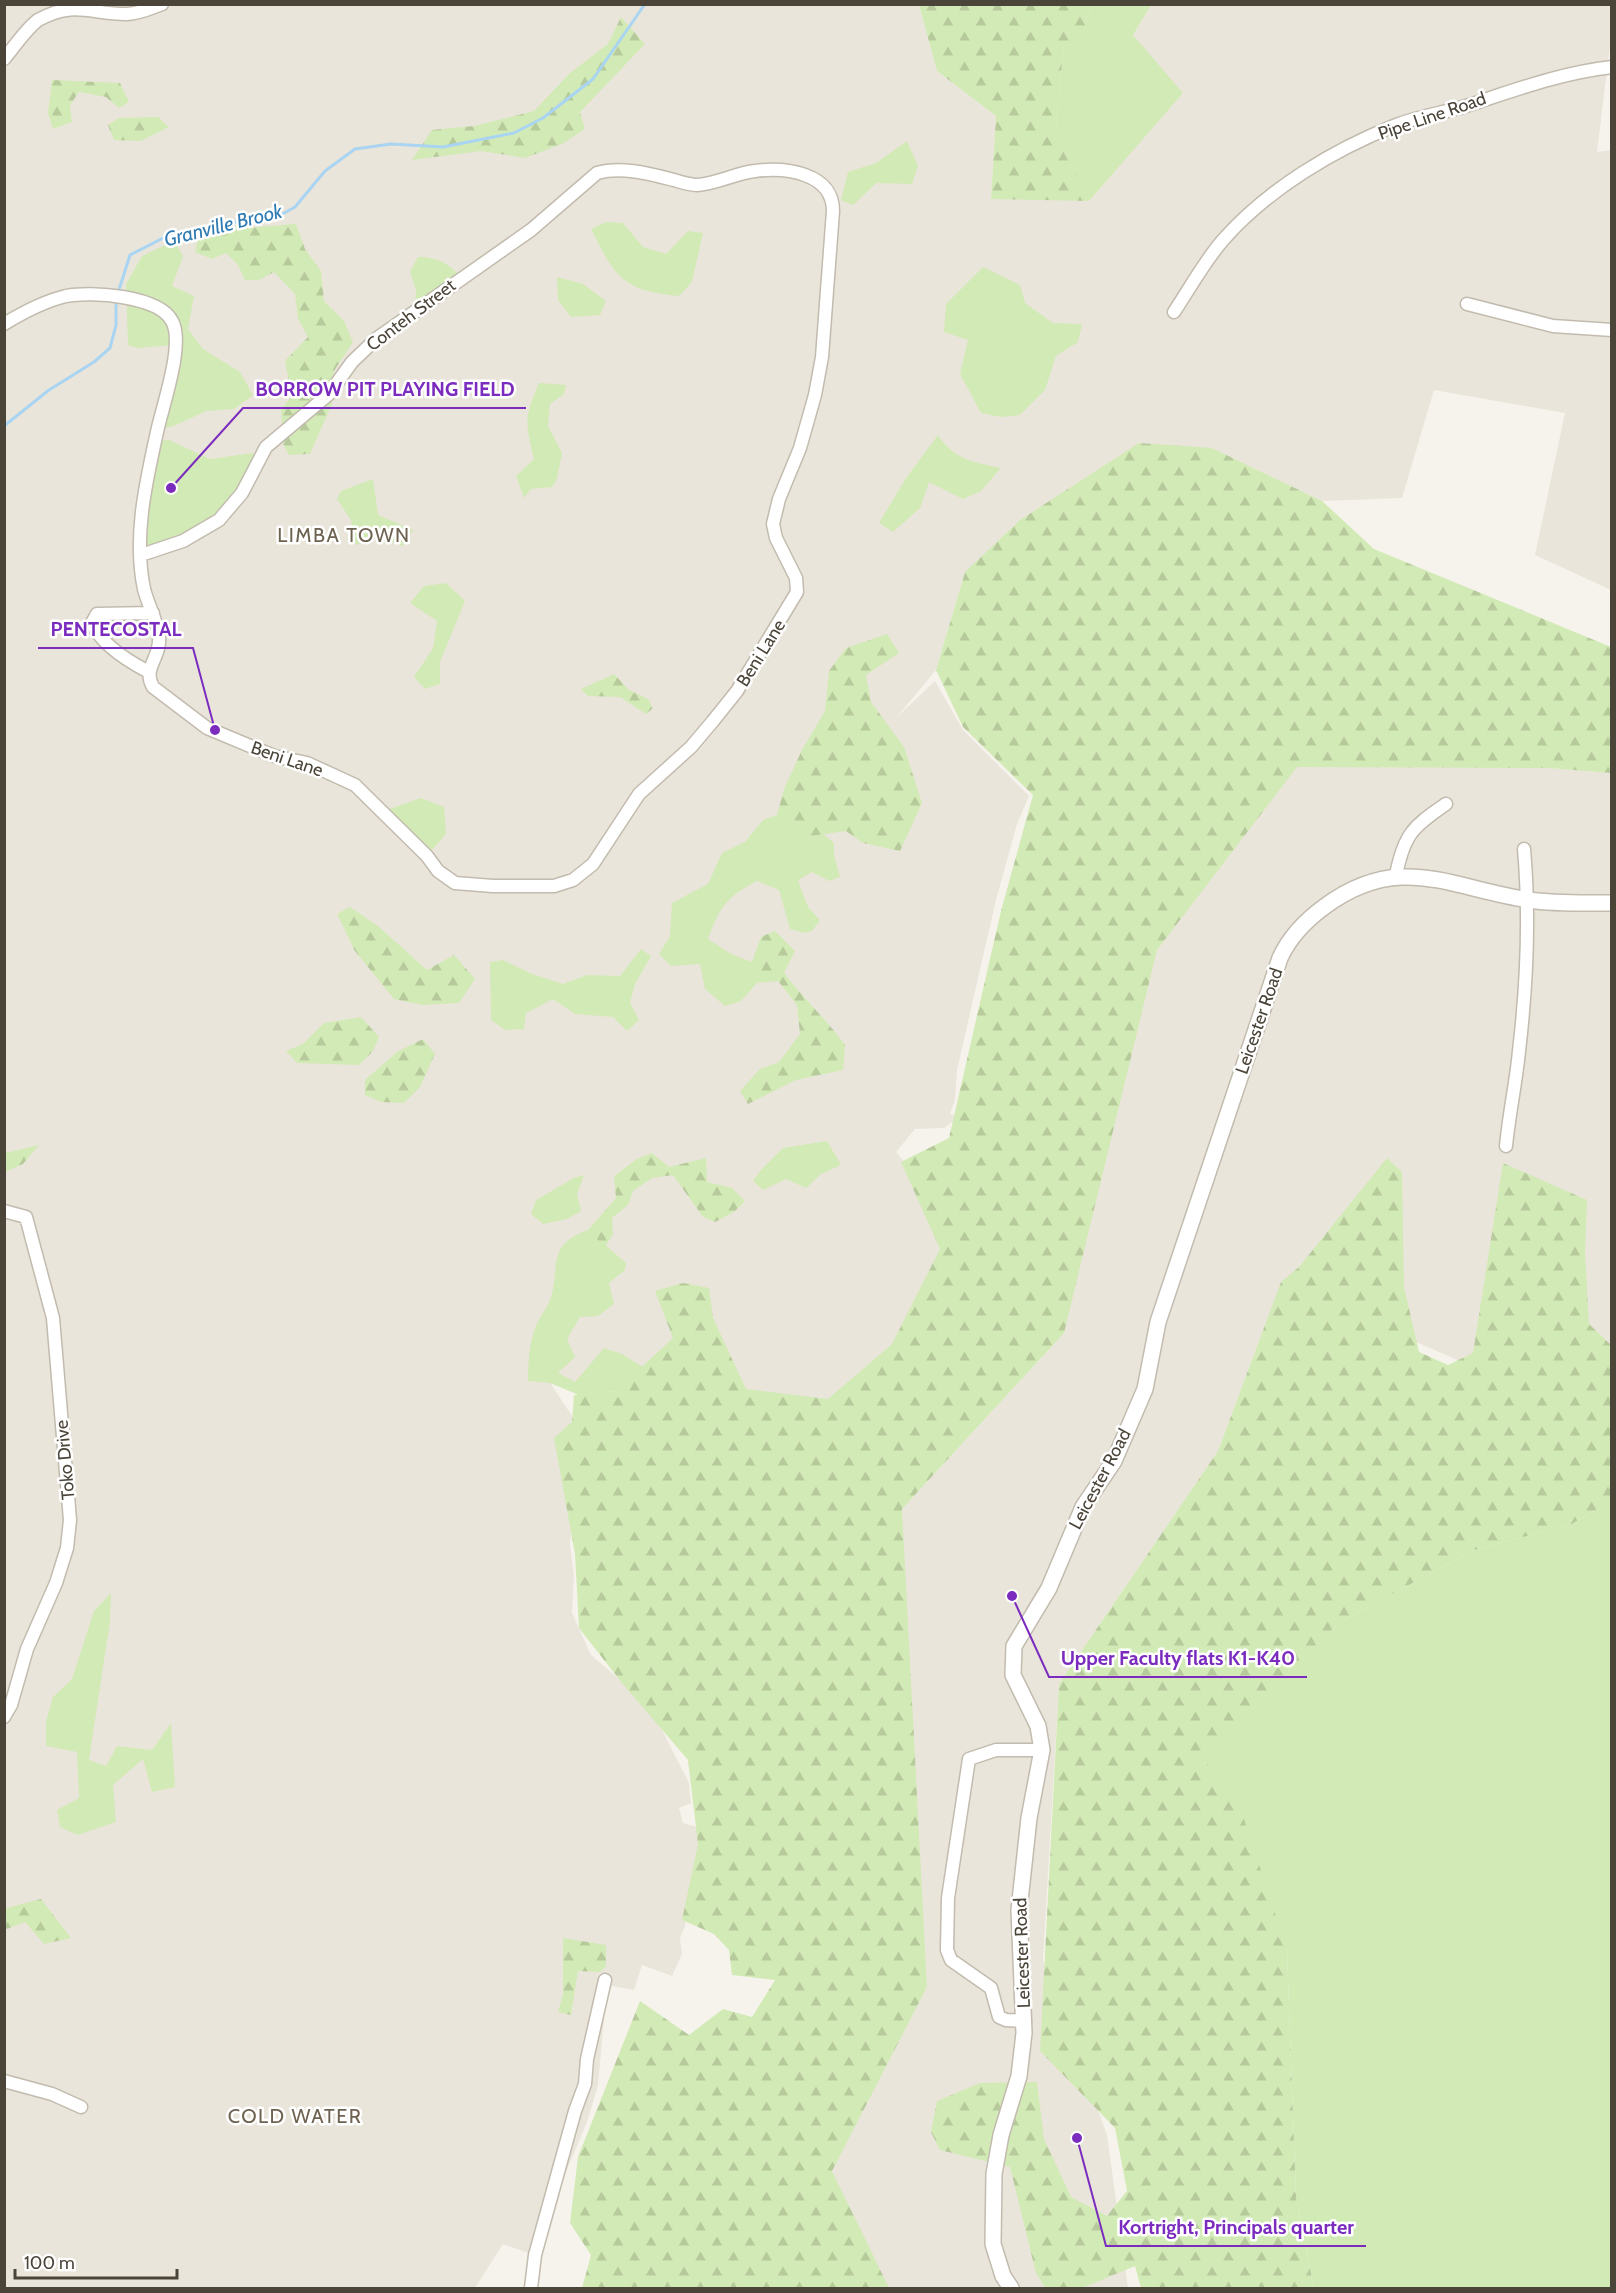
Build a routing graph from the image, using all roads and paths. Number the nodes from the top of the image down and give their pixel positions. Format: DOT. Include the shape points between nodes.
graph roads {
  1 [pos="162,4"];
  2 [pos="4,58"];
  3 [pos="1611,67"];
  4 [pos="1467,304"];
  5 [pos="1174,312"];
  6 [pos="4,324"];
  7 [pos="1611,330"];
  8 [pos="141,555"];
  9 [pos="793,602"];
  10 [pos="153,613"];
  11 [pos="147,671"];
  12 [pos="1446,804"];
  13 [pos="1524,849"];
  14 [pos="1396,875"];
  15 [pos="1529,900"];
  16 [pos="1611,903"];
  17 [pos="1506,1146"];
  18 [pos="4,1210"];
  19 [pos="4,1717"];
  20 [pos="1042,1750"];
  21 [pos="605,1980"];
  22 [pos="1024,2021"];
  23 [pos="9,2082"];
  24 [pos="81,2107"];
  25 [pos="531,2289"];
  26 [pos="1011,2289"];
  1 -- 2 [label="street" via="124,14 80,5 60,8 32,25"];
  3 -- 5 [label="street, Pipe Line Road" via="1556,76 1397,124 1325,159 1290,182 1223,241"];
  4 -- 7 [label="street" via="1553,326"];
  6 -- 8 [label="street" via="66,296 108,295 153,304 173,322 174,358 143,492"];
  8 -- 9 [label="street, Conteh Street" via="183,542 219,520 242,493 266,447 329,393 352,362 376,339 531,230 597,173 640,172 696,185 756,170 789,172 817,178 829,189 833,200 817,385 801,448 773,516 773,531 797,585"];
  8 -- 10 [label="street" via="144,590"];
  9 -- 11 [label="street, Beni Lane" via="737,691 691,747 639,794 593,864 573,880 554,886 455,883 438,871 361,789 307,763 274,756 207,728 153,687"];
  10 -- 11 [label="street" via="159,638 157,655"];
  10 -- 11 [label="street" via="97,614 92,623 95,631 114,648"];
  12 -- 14 [label="street" via="1406,838"];
  13 -- 15 [label="street"];
  14 -- 15 [label="street, Leicester Road" via="1451,882"];
  14 -- 20 [label="street, Leicester Road" via="1366,883 1332,901 1293,934 1280,958 1156,1330 1145,1389 1114,1461 1083,1507 1049,1588 1014,1646 1013,1675 1038,1726"];
  15 -- 16 [label="street, Leicester Road"];
  15 -- 17 [label="street" via="1519,1053"];
  18 -- 19 [label="street, Toko Drive" via="26,1217 53,1318 70,1520 56,1583 27,1649 11,1706"];
  20 -- 22 [label="street, Leicester Road" via="1019,1902"];
  20 -- 22 [label="street" via="996,1750 969,1760 948,1898 947,1950 951,1960 991,1988 999,2017"];
  21 -- 25 [label="street" via="588,2051 585,2084 535,2255"];
  22 -- 26 [label="street, Leicester Road" via="1019,2076 994,2174 993,2244"];
  23 -- 24 [label="street"];
}
